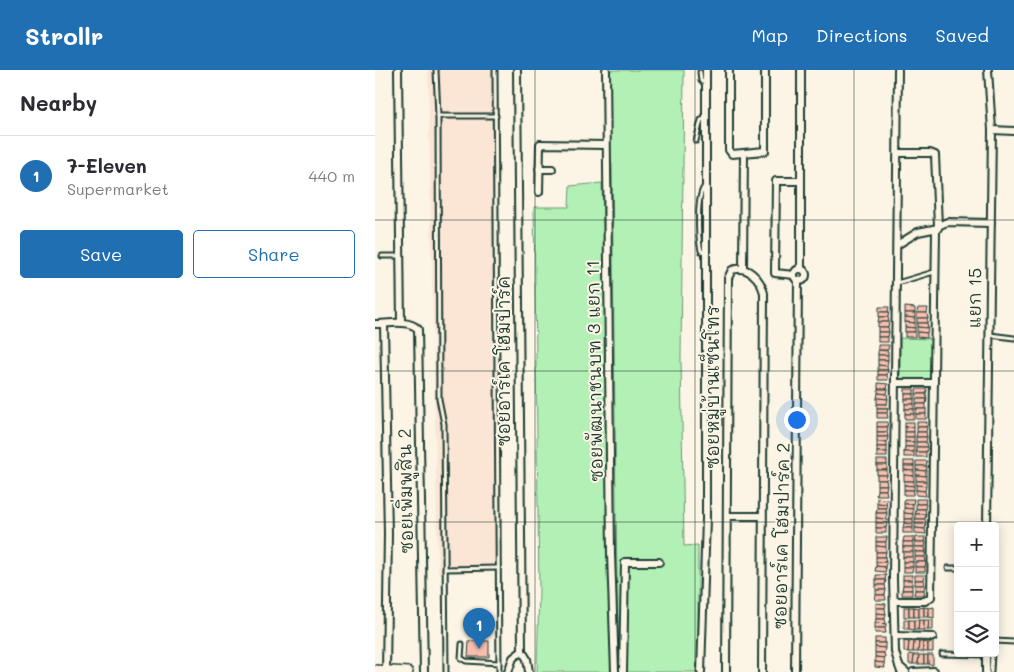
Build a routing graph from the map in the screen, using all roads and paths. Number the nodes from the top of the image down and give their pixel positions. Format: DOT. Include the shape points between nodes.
graph roads {
  1 [pos="397,70"];
  2 [pos="436,70"];
  3 [pos="495,70"];
  4 [pos="517,70"];
  5 [pos="606,70"];
  6 [pos="729,70"];
  7 [pos="765,70"];
  8 [pos="801,70"];
  9 [pos="898,70"];
  10 [pos="988,70"];
  11 [pos="703,71"];
  12 [pos="438,116"];
  13 [pos="496,116"];
  14 [pos="706,119"];
  15 [pos="992,130"];
  16 [pos="1014,131"];
  17 [pos="696,141"];
  18 [pos="605,145"];
  19 [pos="744,154"];
  20 [pos="897,154"];
  21 [pos="539,169"];
  22 [pos="552,169"];
  23 [pos="801,181"];
  24 [pos="539,192"];
  25 [pos="991,223"];
  26 [pos="938,227"];
  27 [pos="897,245"];
  28 [pos="382,256"];
  29 [pos="400,256"];
  30 [pos="743,268"];
  31 [pos="801,269"];
  32 [pos="936,272"];
  33 [pos="796,278"];
  34 [pos="897,283"];
  35 [pos="401,323"];
  36 [pos="375,324"];
  37 [pos="384,324"];
  38 [pos="990,335"];
  39 [pos="1014,338"];
  40 [pos="896,383"];
  41 [pos="934,383"];
  42 [pos="729,516"];
  43 [pos="762,516"];
  44 [pos="987,522"];
  45 [pos="659,562"];
  46 [pos="498,568"];
  47 [pos="948,568"];
  48 [pos="954,568"];
  49 [pos="445,569"];
  50 [pos="894,601"];
  51 [pos="895,636"];
  52 [pos="933,636"];
  53 [pos="999,641"];
  54 [pos="1014,642"];
  55 [pos="462,644"];
  56 [pos="522,651"];
  57 [pos="941,654"];
  58 [pos="954,654"];
  59 [pos="988,657"];
  60 [pos="988,657"];
  61 [pos="499,663"];
  62 [pos="900,669"];
  63 [pos="375,670"];
  64 [pos="386,671"];
  65 [pos="934,671"];
  66 [pos="407,672"];
  67 [pos="424,672"];
  68 [pos="446,672"];
  69 [pos="499,672"];
  70 [pos="508,672"];
  71 [pos="529,672"];
  72 [pos="615,672"];
  73 [pos="623,672"];
  74 [pos="701,672"];
  75 [pos="727,672"];
  76 [pos="762,672"];
  77 [pos="795,672"];
  78 [pos="907,672"];
  79 [pos="913,672"];
  80 [pos="986,672"];
  81 [pos="991,672"];
  1 -- 29 [label="street"];
  2 -- 12 [label="lane"];
  3 -- 13 [label="lane"];
  4 -- 56 [label="street, ซอยอาร์เค โฮมปาร์ค"];
  5 -- 18 [label="street, ซอยพัฒนาชนบท 3 แยก 11"];
  6 -- 19 [label="street" via="729,150 732,154"];
  7 -- 19 [label="street" via="765,151"];
  8 -- 23 [label="street, ซอยอาร์เค โฮมปาร์ค 2"];
  9 -- 20 [label="street"];
  10 -- 15 [label="street, แยก 15"];
  11 -- 14 [label="street"];
  12 -- 13 [label="lane"];
  12 -- 49 [label="lane" via="439,399 444,424"];
  13 -- 46 [label="lane"];
  14 -- 17 [label="lane" via="701,120"];
  14 -- 74 [label="street" via="707,519"];
  15 -- 16 [label="street"];
  15 -- 25 [label="street, แยก 15"];
  18 -- 21 [label="street" via="540,144"];
  18 -- 72 [label="street, ซอยพัฒนาชนบท 3 แยก 11"];
  19 -- 30 [label="street"];
  20 -- 26 [label="street" via="935,155"];
  20 -- 27 [label="street"];
  21 -- 22 [label="street"];
  21 -- 24 [label="street"];
  23 -- 31 [label="street, ซอยอาร์เค โฮมปาร์ค 2"];
  23 -- 33 [label="street" via="776,181 775,274"];
  25 -- 26 [label="street" via="947,222"];
  25 -- 38 [label="street, แยก 15"];
  26 -- 27 [label="street" via="918,232"];
  26 -- 32 [label="street"];
  27 -- 34 [label="street"];
  28 -- 29 [label="lane"];
  29 -- 35 [label="street"];
  30 -- 42 [label="street, ซอยหมู่บ้านเซ็นโทร" via="732,270 728,278"];
  30 -- 43 [label="street" via="748,269 759,282 764,293"];
  31 -- 33 [label="street" via="797,270"];
  31 -- 33 [label="street, ซอยอาร์เค โฮมปาร์ค 2" via="806,276 802,280"];
  32 -- 34 [label="lane"];
  32 -- 41 [label="street"];
  33 -- 77 [label="street, ซอยอาร์เค โฮมปาร์ค 2"];
  34 -- 40 [label="street"];
  35 -- 37 [label="street"];
  35 -- 67 [label="street, ซอยเพิ่มพูสิน 2" via="416,326 419,333"];
  36 -- 37 [label="street"];
  37 -- 64 [label="street" via="388,534"];
  38 -- 39 [label="lane"];
  38 -- 44 [label="street, แยก 15"];
  40 -- 41 [label="street"];
  40 -- 50 [label="street"];
  41 -- 50 [label="street" via="931,599"];
  42 -- 43 [label="street"];
  42 -- 75 [label="street, ซอยหมู่บ้านเซ็นโทร"];
  43 -- 76 [label="street"];
  45 -- 73 [label="street" via="625,562"];
  46 -- 49 [label="lane"];
  46 -- 61 [label="lane"];
  47 -- 48 [label="lane"];
  49 -- 68 [label="lane"];
  50 -- 51 [label="street"];
  51 -- 52 [label="street"];
  51 -- 62 [label="street"];
  53 -- 54 [label="lane"];
  55 -- 61 [label="lane" via="461,658"];
  56 -- 70 [label="street" via="513,658"];
  56 -- 71 [label="street, ซอยอาร์เค โฮมปาร์ค"];
  57 -- 58 [label="lane"];
  59 -- 80 [label="street"];
  60 -- 81 [label="lane"];
  61 -- 69 [label="lane"];
  62 -- 78 [label="street"];
  63 -- 64 [label="street"];
  64 -- 66 [label="street"];
  65 -- 79 [label="street"];
}
